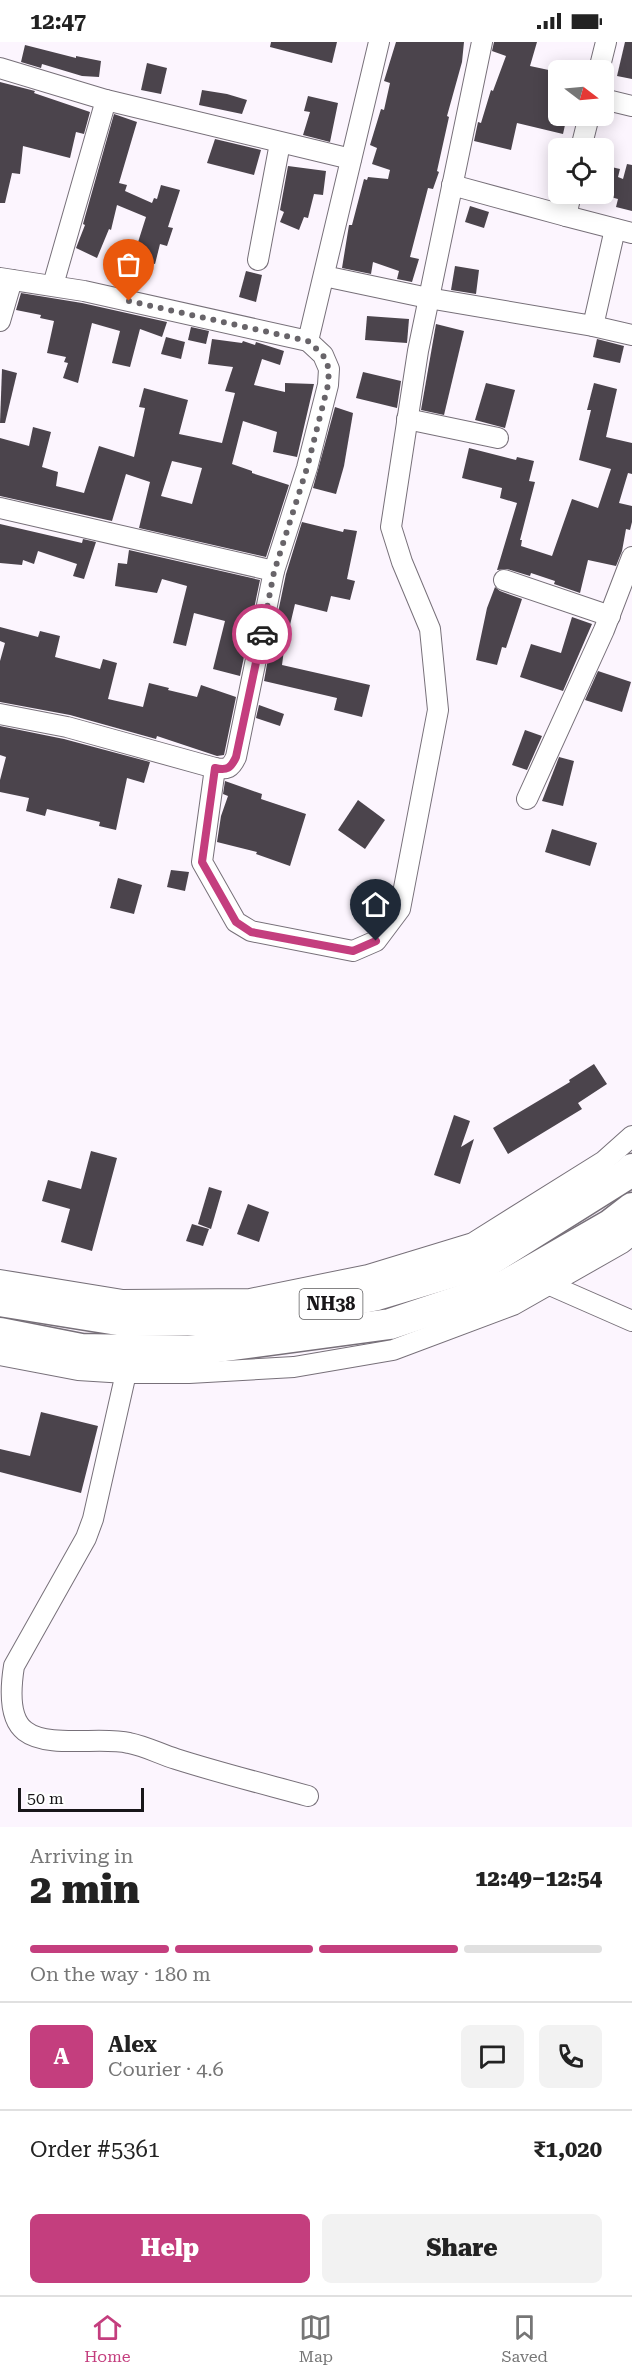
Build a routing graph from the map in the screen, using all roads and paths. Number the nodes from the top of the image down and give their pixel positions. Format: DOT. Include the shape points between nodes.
graph roads {
  1 [pos="379,42"];
  2 [pos="482,42"];
  3 [pos="606,42"];
  4 [pos="602,60"];
  5 [pos="0,68"];
  6 [pos="105,100"];
  7 [pos="614,102"];
  8 [pos="632,106"];
  9 [pos="280,143"];
  10 [pos="351,159"];
  11 [pos="452,185"];
  12 [pos="569,204"];
  13 [pos="566,216"];
  14 [pos="624,231"];
  15 [pos="258,260"];
  16 [pos="324,276"];
  17 [pos="6,279"];
  18 [pos="53,285"];
  19 [pos="428,298"];
  20 [pos="0,321"];
  21 [pos="593,326"];
  22 [pos="632,334"];
  23 [pos="308,341"];
  24 [pos="407,419"];
  25 [pos="498,438"];
  26 [pos="0,508"];
  27 [pos="632,557"];
  28 [pos="274,572"];
  29 [pos="504,580"];
  30 [pos="610,616"];
  31 [pos="0,714"];
  32 [pos="215,768"];
  33 [pos="527,799"];
  34 [pos="632,1136"];
  35 [pos="632,1169"];
  36 [pos="632,1208"];
  37 [pos="632,1235"];
  38 [pos="0,1280"];
  39 [pos="550,1285"];
  40 [pos="0,1301"];
  41 [pos="632,1321"];
  42 [pos="0,1333"];
  43 [pos="0,1355"];
  44 [pos="126,1373"];
  45 [pos="308,1796"];
  1 -- 10 [label="street"];
  2 -- 11 [label="street"];
  3 -- 4 [label="street"];
  5 -- 6 [label="street"];
  6 -- 9 [label="street"];
  6 -- 18 [label="street"];
  7 -- 8 [label="street"];
  9 -- 10 [label="street"];
  9 -- 15 [label="street"];
  10 -- 16 [label="street"];
  11 -- 13 [label="street"];
  11 -- 19 [label="street"];
  12 -- 13 [label="street"];
  13 -- 14 [label="street"];
  14 -- 21 [label="street"];
  16 -- 19 [label="street"];
  16 -- 23 [label="street"];
  17 -- 18 [label="street"];
  17 -- 20 [label="street"];
  18 -- 23 [label="street"];
  19 -- 21 [label="street"];
  19 -- 24 [label="street"];
  21 -- 22 [label="street"];
  23 -- 28 [label="street" via="323,355 329,369 328,385"];
  24 -- 25 [label="street"];
  24 -- 32 [label="street" via="391,527 430,629 438,710 400,909 376,941 353,951 251,932 236,922 202,862"];
  26 -- 28 [label="street"];
  27 -- 30 [label="street"];
  28 -- 32 [label="street" via="236,757 227,769"];
  29 -- 30 [label="street"];
  30 -- 33 [label="street"];
  31 -- 32 [label="street" via="67,727"];
  34 -- 38 [label="street" via="604,1161 473,1243 368,1275 250,1299 123,1300"];
  35 -- 40 [label="highway, NH38" via="487,1262 377,1295 255,1320 124,1321"];
  36 -- 42 [label="highway, NH38" via="610,1225 504,1286 390,1324 188,1351 81,1349"];
  37 -- 39 [label="street"];
  39 -- 41 [label="street"];
  39 -- 44 [label="street" via="513,1305 393,1350 294,1367"];
  43 -- 44 [label="street" via="78,1370"];
  44 -- 45 [label="street" via="86,1538 14,1666 11,1690 19,1725 31,1735 61,1740 129,1743"];
}
